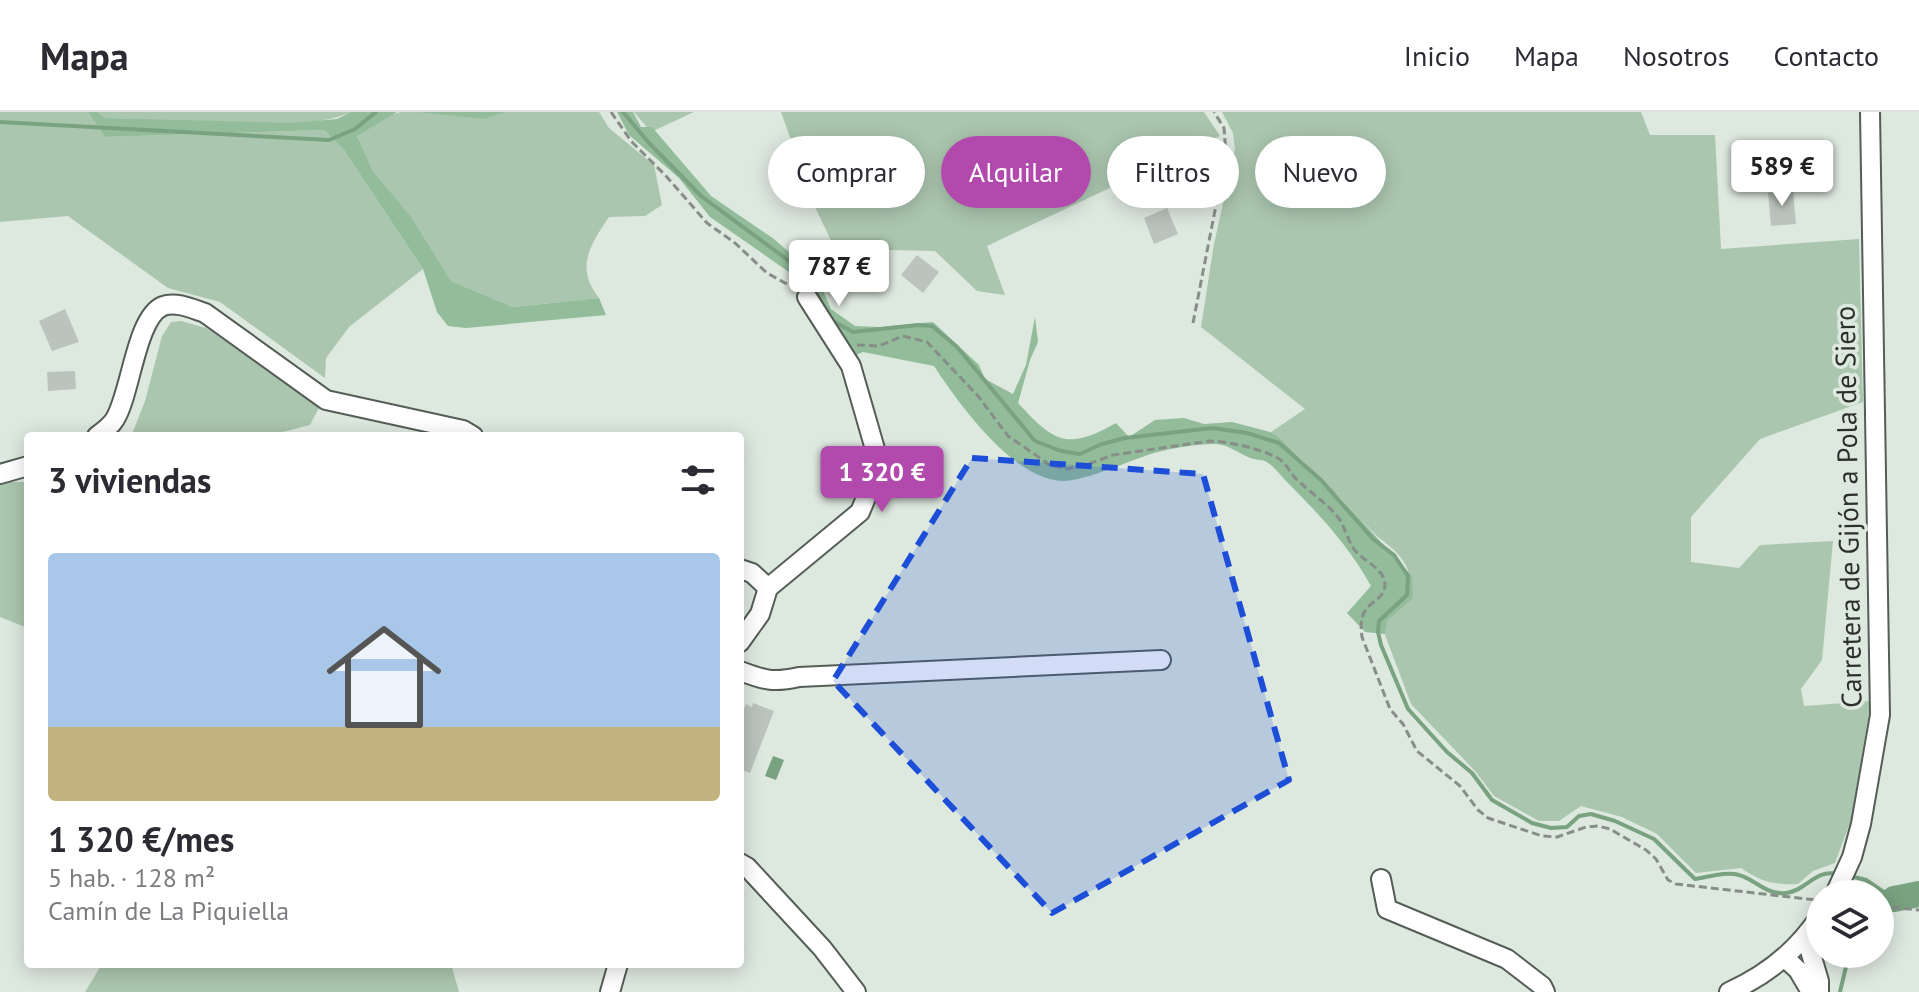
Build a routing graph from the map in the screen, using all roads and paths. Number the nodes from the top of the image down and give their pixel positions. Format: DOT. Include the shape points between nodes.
graph roads {
  1 [pos="611,112"];
  2 [pos="1214,112"];
  3 [pos="1870,112"];
  4 [pos="807,297"];
  5 [pos="1193,323"];
  6 [pos="837,342"];
  7 [pos="102,432"];
  8 [pos="466,432"];
  9 [pos="24,467"];
  10 [pos="0,474"];
  11 [pos="744,570"];
  12 [pos="768,588"];
  13 [pos="744,636"];
  14 [pos="1161,660"];
  15 [pos="744,673"];
  16 [pos="744,865"];
  17 [pos="1381,879"];
  18 [pos="1839,880"];
  19 [pos="1806,895"];
  20 [pos="1894,907"];
  21 [pos="1919,910"];
  22 [pos="1806,937"];
  23 [pos="1785,958"];
  24 [pos="617,968"];
  25 [pos="1815,968"];
  26 [pos="610,992"];
  27 [pos="856,992"];
  28 [pos="1545,992"];
  29 [pos="1729,992"];
  30 [pos="1811,992"];
  31 [pos="1819,992"];
  1 -- 4 [label="path" via="707,223 767,273"];
  2 -- 5 [label="path" via="1224,128 1226,154"];
  3 -- 18 [label="street, Carretera de Gijón a Pola de Siero" via="1880,715 1861,824"];
  4 -- 6 [label="street"];
  6 -- 12 [label="street" via="851,366 875,449 870,488 860,512"];
  6 -- 19 [label="path" via="879,346 903,336 927,342 1008,436 1050,465 1066,469 1113,455 1210,441 1273,456 1338,517 1354,550 1383,577 1382,595 1364,610 1361,626 1390,709 1417,751 1460,786 1478,810 1542,836 1598,826 1646,850 1676,884"];
  7 -- 8 [label="street" via="114,422 125,399 150,315 164,305 183,305 205,313 326,400"];
  9 -- 10 [label="street"];
  11 -- 12 [label="street"];
  12 -- 13 [label="street" via="760,614"];
  14 -- 15 [label="street" via="778,682"];
  16 -- 27 [label="street"];
  17 -- 28 [label="street" via="1387,909 1507,959"];
  20 -- 21 [label="path"];
  22 -- 23 [label="street"];
  23 -- 29 [label="street"];
  23 -- 30 [label="street"];
  24 -- 26 [label="street"];
  25 -- 31 [label="street"];
}
